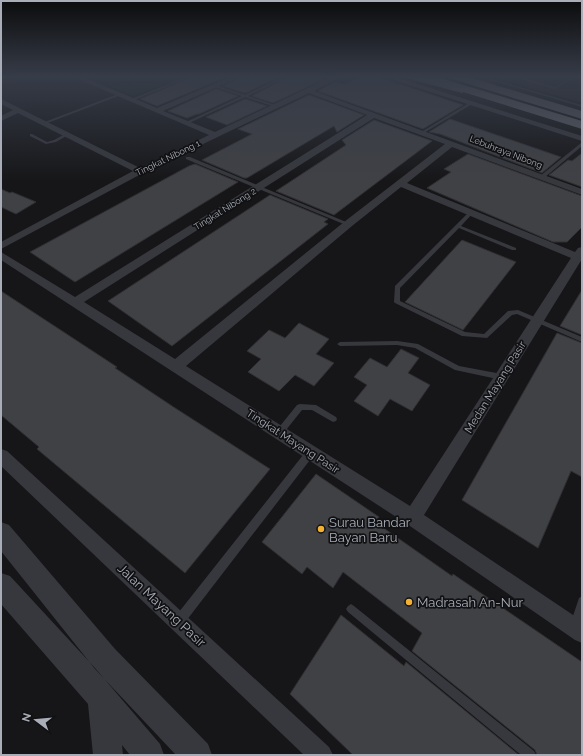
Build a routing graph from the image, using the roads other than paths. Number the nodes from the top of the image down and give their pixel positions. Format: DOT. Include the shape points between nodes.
graph roads {
  1 [pos="16,111"];
  2 [pos="21,111"];
  3 [pos="75,111"];
  4 [pos="159,111"];
  5 [pos="212,111"];
  6 [pos="266,111"];
  7 [pos="363,111"];
  8 [pos="452,111"];
  9 [pos="506,111"];
  10 [pos="525,111"];
  11 [pos="557,111"];
  12 [pos="570,111"];
  13 [pos="373,115"];
  14 [pos="582,115"];
  15 [pos="1,119"];
  16 [pos="582,119"];
  17 [pos="44,123"];
  18 [pos="186,123"];
  19 [pos="582,125"];
  20 [pos="423,132"];
  21 [pos="31,135"];
  22 [pos="66,135"];
  23 [pos="215,135"];
  24 [pos="582,139"];
  25 [pos="452,143"];
  26 [pos="582,144"];
  27 [pos="188,158"];
  28 [pos="140,171"];
  29 [pos="542,177"];
  30 [pos="400,183"];
  31 [pos="260,188"];
  32 [pos="582,192"];
  33 [pos="471,213"];
  34 [pos="348,224"];
  35 [pos="458,226"];
  36 [pos="1,246"];
  37 [pos="514,249"];
  38 [pos="580,253"];
  39 [pos="1,255"];
  40 [pos="76,302"];
  41 [pos="538,320"];
  42 [pos="582,340"];
  43 [pos="340,344"];
  44 [pos="176,366"];
  45 [pos="502,377"];
  46 [pos="333,419"];
  47 [pos="279,432"];
  48 [pos="310,452"];
  49 [pos="1,456"];
  50 [pos="413,518"];
  51 [pos="1,534"];
  52 [pos="1,585"];
  53 [pos="582,601"];
  54 [pos="351,609"];
  55 [pos="179,621"];
  56 [pos="578,630"];
  57 [pos="102,698"];
  58 [pos="188,751"];
  59 [pos="108,755"];
  60 [pos="149,755"];
  61 [pos="321,755"];
  62 [pos="530,755"];
  1 -- 15 [label="street"];
  2 -- 17 [label="street"];
  3 -- 17 [label="lane"];
  4 -- 18 [label="street"];
  5 -- 18 [label="lane"];
  6 -- 23 [label="street, Tingkat Nibong 1"];
  7 -- 13 [label="street, Lebuhraya Nibong"];
  8 -- 20 [label="lane"];
  9 -- 24 [label="street"];
  10 -- 19 [label="highway"];
  11 -- 16 [label="highway"];
  12 -- 14 [label="main road"];
  13 -- 20 [label="street, Lebuhraya Nibong"];
  13 -- 31 [label="street, Tingkat Nibong 2"];
  17 -- 22 [label="street"];
  18 -- 23 [label="street"];
  20 -- 25 [label="street, Lebuhraya Nibong"];
  21 -- 22 [label="lane" via="46,143"];
  22 -- 28 [label="street"];
  23 -- 28 [label="street, Tingkat Nibong 1"];
  25 -- 29 [label="street, Lebuhraya Nibong"];
  25 -- 30 [label="street"];
  26 -- 29 [label="lane"];
  27 -- 31 [label="lane"];
  28 -- 36 [label="street, Tingkat Nibong 1"];
  29 -- 32 [label="street, Lebuhraya Nibong"];
  30 -- 33 [label="street, Medan Mayang Pasir"];
  30 -- 34 [label="street"];
  31 -- 34 [label="lane"];
  31 -- 40 [label="street, Tingkat Nibong 2"];
  33 -- 35 [label="lane"];
  33 -- 38 [label="street, Medan Mayang Pasir"];
  34 -- 44 [label="street"];
  35 -- 37 [label="lane"];
  35 -- 41 [label="lane" via="397,287 397,302 464,334 485,336 510,313 518,312"];
  38 -- 41 [label="street, Medan Mayang Pasir"];
  39 -- 40 [label="street, Tingkat Mayang Pasir"];
  40 -- 44 [label="street, Tingkat Mayang Pasir"];
  41 -- 42 [label="lane"];
  41 -- 45 [label="street, Medan Mayang Pasir"];
  43 -- 45 [label="lane" via="396,343 416,346 458,368"];
  44 -- 47 [label="street, Tingkat Mayang Pasir"];
  45 -- 50 [label="street, Medan Mayang Pasir"];
  46 -- 47 [label="lane" via="313,407 300,407"];
  47 -- 48 [label="street, Tingkat Mayang Pasir"];
  48 -- 50 [label="street, Tingkat Mayang Pasir"];
  48 -- 55 [label="lane"];
  49 -- 55 [label="street, Jalan Mayang Pasir"];
  50 -- 56 [label="street, Tingkat Mayang Pasir"];
  51 -- 58 [label="street" via="105,659"];
  52 -- 57 [label="street"];
  53 -- 56 [label="lane"];
  54 -- 62 [label="lane"];
  55 -- 61 [label="street, Jalan Mayang Pasir"];
  57 -- 59 [label="street"];
  57 -- 60 [label="street"];
}
